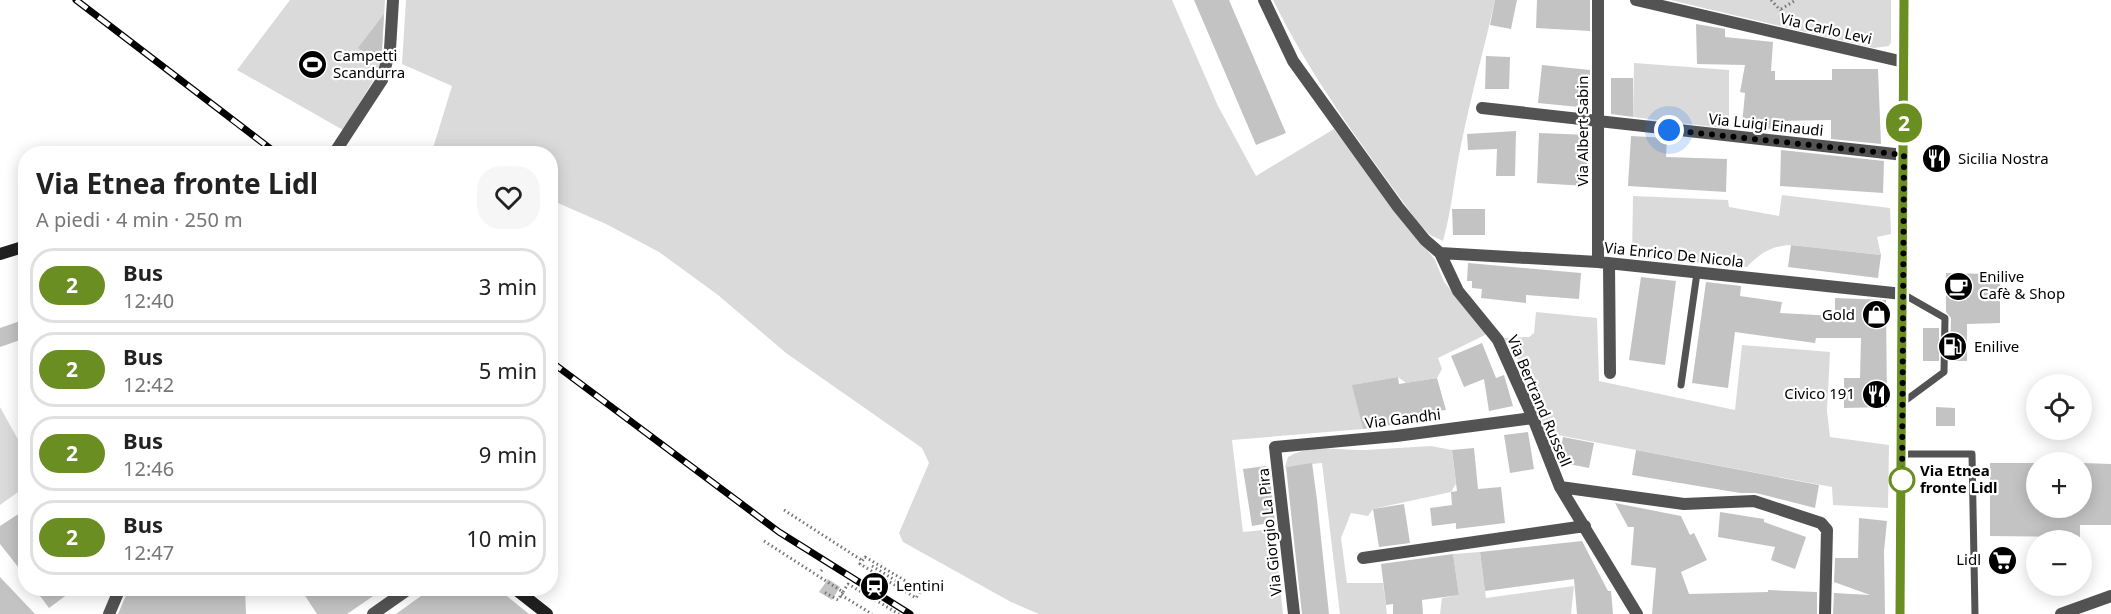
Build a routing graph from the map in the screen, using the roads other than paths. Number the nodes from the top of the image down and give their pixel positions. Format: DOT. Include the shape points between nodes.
graph roads {
  1 [pos="393,0"];
  2 [pos="1264,0"];
  3 [pos="1598,0"];
  4 [pos="1636,0"];
  5 [pos="1904,0"];
  6 [pos="1904,63"];
  7 [pos="1482,108"];
  8 [pos="1598,123"];
  9 [pos="339,146"];
  10 [pos="1904,155"];
  11 [pos="18,248"];
  12 [pos="0,253"];
  13 [pos="1440,253"];
  14 [pos="1604,262"];
  15 [pos="1696,273"];
  16 [pos="1903,294"];
  17 [pos="1610,373"];
  18 [pos="1681,385"];
  19 [pos="1902,403"];
  20 [pos="1533,418"];
  21 [pos="1275,447"];
  22 [pos="1902,454"];
  23 [pos="1560,487"];
  24 [pos="1585,526"];
  25 [pos="1363,558"];
  26 [pos="117,596"];
  27 [pos="399,596"];
  28 [pos="524,596"];
  29 [pos="2111,596"];
  30 [pos="109,614"];
  31 [pos="373,614"];
  32 [pos="547,614"];
  33 [pos="1294,614"];
  34 [pos="1637,614"];
  35 [pos="1825,614"];
  36 [pos="1900,614"];
  37 [pos="1975,614"];
  38 [pos="2061,614"];
  1 -- 9 [label="street" via="390,49 382,80"];
  2 -- 13 [label="street, Via Bertrand Russell" via="1293,60 1398,207"];
  3 -- 8 [label="street, Via Albert Sabin"];
  4 -- 6 [label="street, Via Carlo Levi"];
  5 -- 6 [label="main road"];
  6 -- 10 [label="main road"];
  7 -- 8 [label="street, Via Luigi Einaudi"];
  8 -- 10 [label="street, Via Luigi Einaudi"];
  8 -- 14 [label="street, Via Albert Sabin"];
  10 -- 16 [label="main road"];
  11 -- 12 [label="main road"];
  13 -- 14 [label="street, Via Enrico De Nicola"];
  13 -- 20 [label="street, Via Bertrand Russell" via="1458,291 1498,339"];
  14 -- 15 [label="street, Via Enrico De Nicola"];
  14 -- 17 [label="street, Via Albert Sabin"];
  15 -- 16 [label="street, Via Enrico De Nicola"];
  15 -- 18 [label="lane"];
  16 -- 19 [label="main road"];
  16 -- 19 [label="lane" via="1945,318 1944,372"];
  19 -- 22 [label="main road"];
  20 -- 21 [label="street, Via Gandhi"];
  20 -- 23 [label="street, Via Bertrand Russell"];
  21 -- 33 [label="street, Via Giorgio La Pira"];
  22 -- 36 [label="main road"];
  22 -- 37 [label="lane" via="1972,454"];
  23 -- 24 [label="street, Via Bertrand Russell"];
  23 -- 35 [label="street" via="1684,504 1754,501 1821,523 1827,530"];
  24 -- 25 [label="street"];
  24 -- 34 [label="street, Via Bertrand Russell"];
  26 -- 30 [label="street"];
  27 -- 31 [label="street"];
  28 -- 32 [label="main road"];
  29 -- 38 [label="street"];
}
